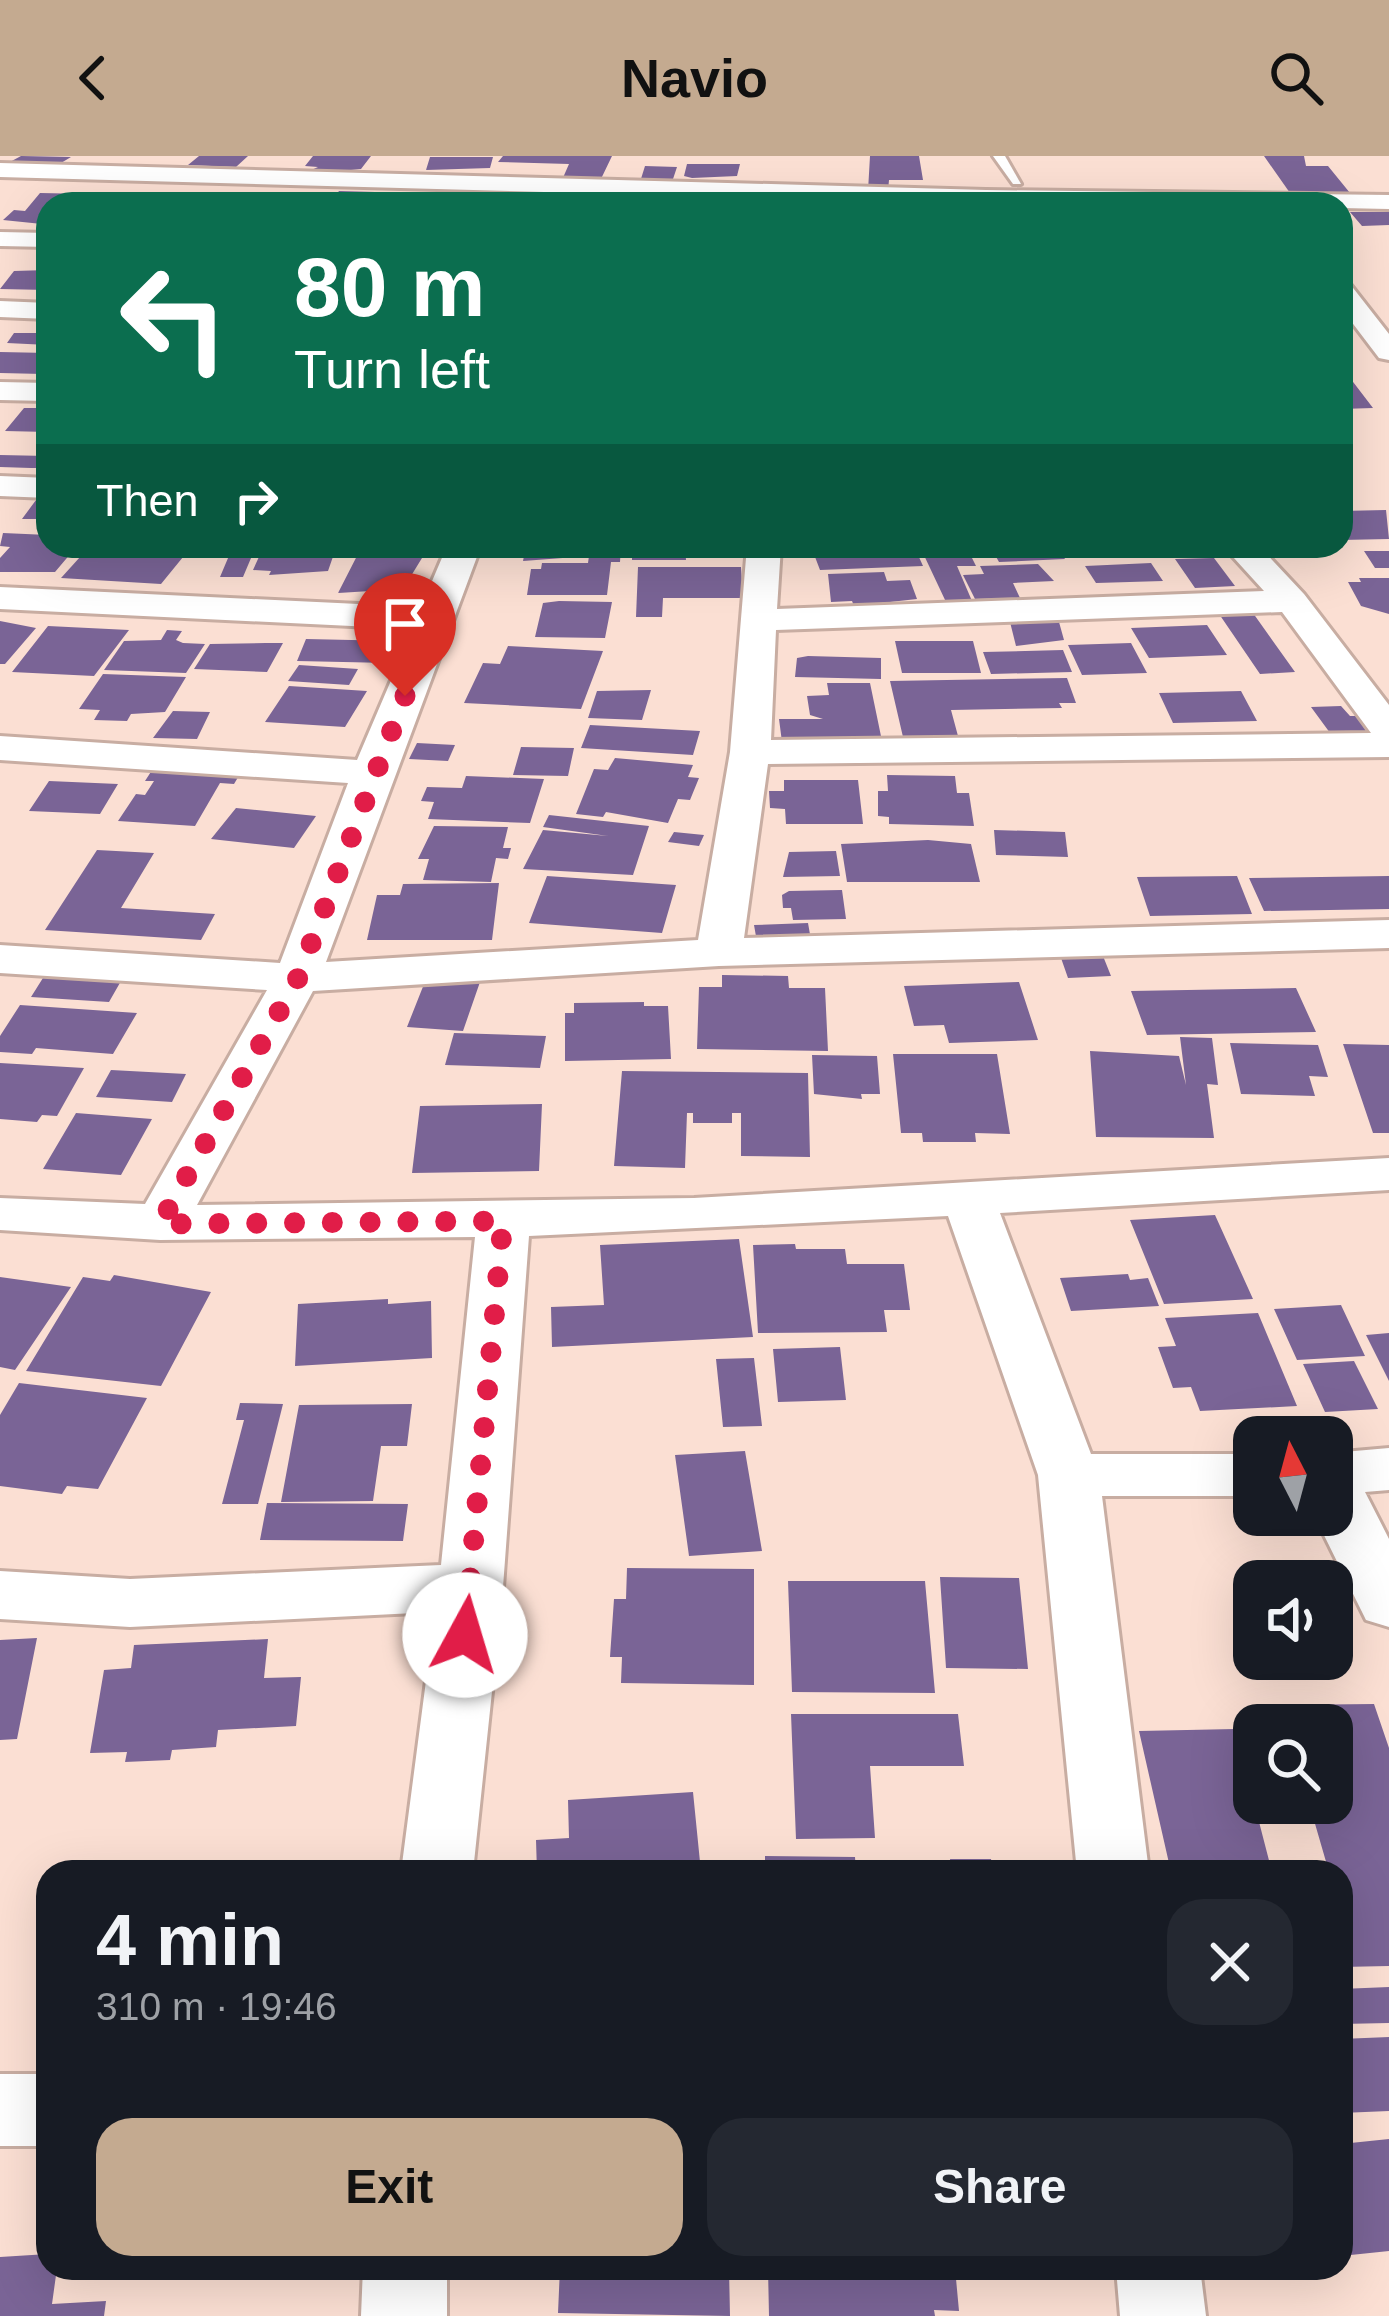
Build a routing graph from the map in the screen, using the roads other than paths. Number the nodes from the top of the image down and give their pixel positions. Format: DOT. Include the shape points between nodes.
graph roads {
  1 [pos="999,156"];
  2 [pos="0,170"];
  3 [pos="968,170"];
  4 [pos="1017,182"];
  5 [pos="521,192"];
  6 [pos="983,192"];
  7 [pos="1353,202"];
  8 [pos="1389,202"];
  9 [pos="0,239"];
  10 [pos="36,240"];
  11 [pos="1353,306"];
  12 [pos="0,310"];
  13 [pos="36,310"];
  14 [pos="1389,352"];
  15 [pos="0,391"];
  16 [pos="36,392"];
  17 [pos="0,486"];
  18 [pos="36,488"];
  19 [pos="460,558"];
  20 [pos="764,558"];
  21 [pos="1251,558"];
  22 [pos="0,598"];
  23 [pos="1292,601"];
  24 [pos="438,619"];
  25 [pos="763,620"];
  26 [pos="1387,729"];
  27 [pos="0,748"];
  28 [pos="751,752"];
  29 [pos="372,773"];
  30 [pos="1389,934"];
  31 [pos="719,952"];
  32 [pos="0,959"];
  33 [pos="298,978"];
  34 [pos="1389,1174"];
  35 [pos="967,1196"];
  36 [pos="0,1214"];
  37 [pos="503,1221"];
  38 [pos="160,1224"];
  39 [pos="1389,1469"];
  40 [pos="1353,1472"];
  41 [pos="1069,1475"];
  42 [pos="1233,1475"];
  43 [pos="1353,1530"];
  44 [pos="471,1587"];
  45 [pos="0,1595"];
  46 [pos="1389,1603"];
  47 [pos="438,1860"];
  48 [pos="1112,1860"];
  49 [pos="0,2110"];
  50 [pos="36,2110"];
  51 [pos="405,2280"];
  52 [pos="1159,2280"];
  53 [pos="404,2316"];
  54 [pos="1163,2316"];
  1 -- 4 [label="lane"];
  2 -- 5 [label="street"];
  3 -- 6 [label="street"];
  7 -- 8 [label="street"];
  9 -- 10 [label="street"];
  11 -- 14 [label="street"];
  12 -- 13 [label="street"];
  15 -- 16 [label="street"];
  17 -- 18 [label="street"];
  19 -- 24 [label="street"];
  20 -- 25 [label="street"];
  21 -- 23 [label="street"];
  22 -- 24 [label="street"];
  23 -- 25 [label="street"];
  23 -- 26 [label="street"];
  24 -- 29 [label="street"];
  25 -- 28 [label="street"];
  26 -- 28 [label="street"];
  27 -- 29 [label="street"];
  28 -- 31 [label="street"];
  29 -- 33 [label="street"];
  30 -- 31 [label="street"];
  31 -- 33 [label="street"];
  32 -- 33 [label="street"];
  33 -- 38 [label="street"];
  34 -- 35 [label="street"];
  35 -- 37 [label="street"];
  35 -- 41 [label="street"];
  36 -- 38 [label="street"];
  37 -- 38 [label="street"];
  37 -- 44 [label="street"];
  39 -- 40 [label="street"];
  41 -- 42 [label="street"];
  41 -- 48 [label="street"];
  43 -- 46 [label="street"];
  44 -- 45 [label="street" via="130,1603"];
  44 -- 47 [label="street"];
  49 -- 50 [label="street"];
  51 -- 53 [label="street"];
  52 -- 54 [label="street"];
}
